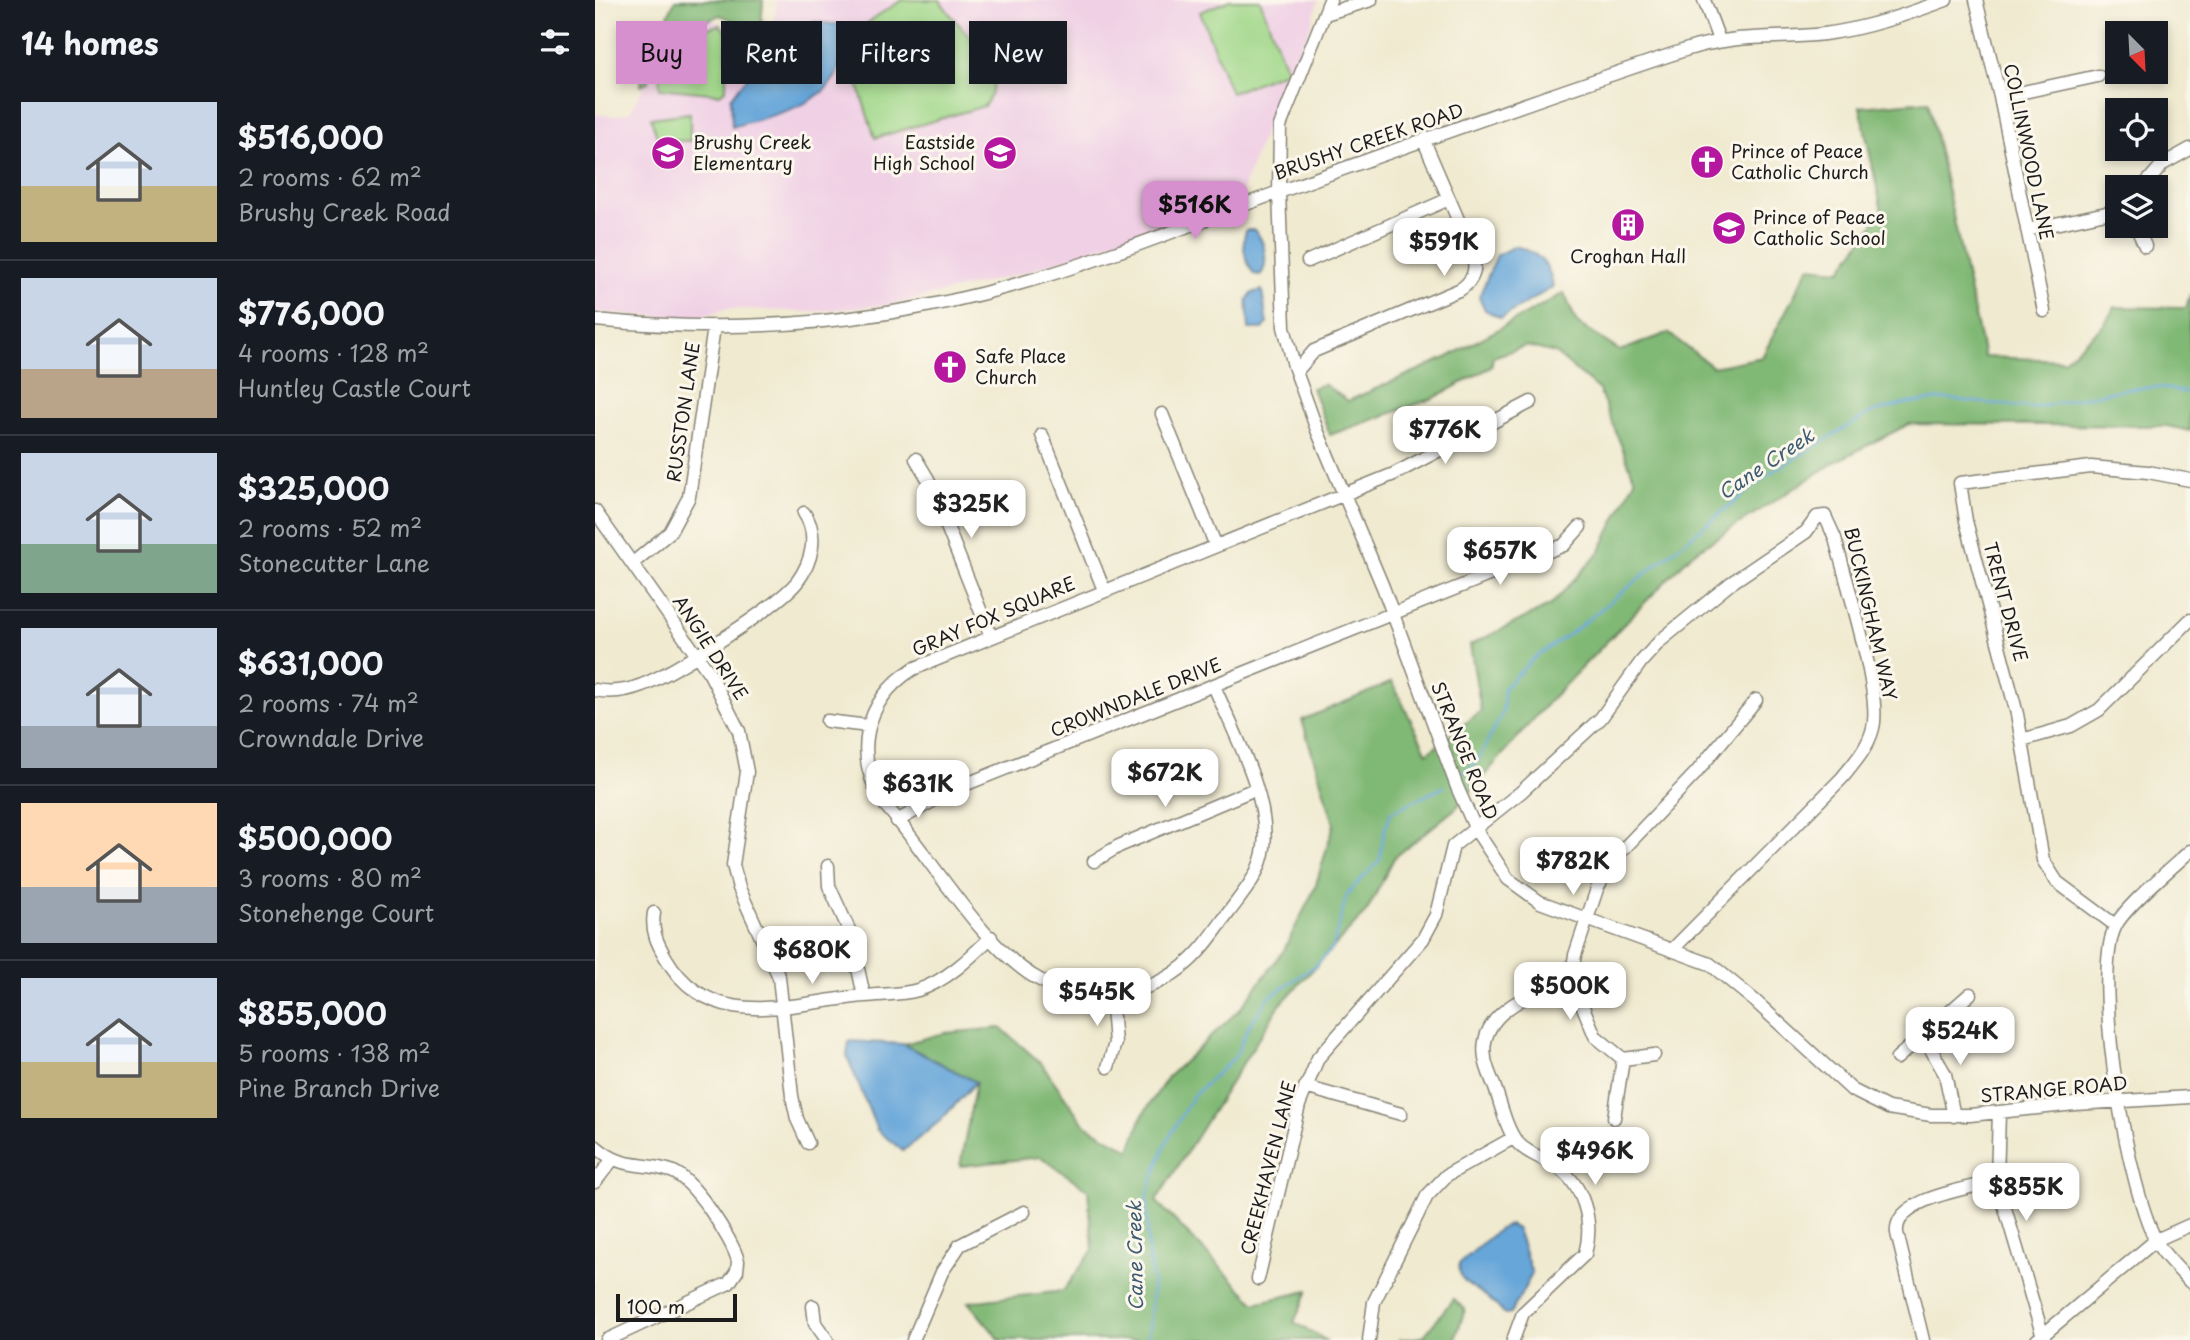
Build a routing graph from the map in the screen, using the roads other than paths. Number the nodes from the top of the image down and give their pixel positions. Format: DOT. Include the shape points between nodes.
graph roads {
  1 [pos="1330,0"];
  2 [pos="1371,0"];
  3 [pos="1704,0"];
  4 [pos="1946,0"];
  5 [pos="1976,0"];
  6 [pos="1325,14"];
  7 [pos="1719,40"];
  8 [pos="2098,76"];
  9 [pos="2000,97"];
  10 [pos="1424,141"];
  11 [pos="2190,149"];
  12 [pos="2153,175"];
  13 [pos="1279,192"];
  14 [pos="1449,200"];
  15 [pos="2105,213"];
  16 [pos="2027,230"];
  17 [pos="2141,238"];
  18 [pos="2145,246"];
  19 [pos="1308,261"];
  20 [pos="2045,311"];
  21 [pos="595,320"];
  22 [pos="715,327"];
  23 [pos="1287,342"];
  24 [pos="1314,351"];
  25 [pos="1296,372"];
  26 [pos="1531,402"];
  27 [pos="1162,414"];
  28 [pos="1042,435"];
  29 [pos="916,459"];
  30 [pos="2190,480"];
  31 [pos="1343,495"];
  32 [pos="595,510"];
  33 [pos="804,513"];
  34 [pos="1580,527"];
  35 [pos="1216,545"];
  36 [pos="633,564"];
  37 [pos="1104,590"];
  38 [pos="1392,613"];
  39 [pos="2190,620"];
  40 [pos="991,637"];
  41 [pos="696,654"];
  42 [pos="1215,685"];
  43 [pos="595,690"];
  44 [pos="1756,699"];
  45 [pos="827,721"];
  46 [pos="868,726"];
  47 [pos="2022,740"];
  48 [pos="1255,789"];
  49 [pos="897,821"];
  50 [pos="1476,831"];
  51 [pos="2190,851"];
  52 [pos="1094,861"];
  53 [pos="828,866"];
  54 [pos="654,913"];
  55 [pos="1587,920"];
  56 [pos="2115,925"];
  57 [pos="991,937"];
  58 [pos="1673,949"];
  59 [pos="1571,978"];
  60 [pos="1971,994"];
  61 [pos="1111,995"];
  62 [pos="864,996"];
  63 [pos="783,1005"];
  64 [pos="1923,1035"];
  65 [pos="1654,1055"];
  66 [pos="1897,1058"];
  67 [pos="1623,1059"];
  68 [pos="1108,1066"];
  69 [pos="1305,1087"];
  70 [pos="2190,1097"];
  71 [pos="2116,1101"];
  72 [pos="1999,1112"];
  73 [pos="1401,1114"];
  74 [pos="1954,1115"];
  75 [pos="1614,1118"];
  76 [pos="1513,1138"];
  77 [pos="808,1143"];
  78 [pos="595,1146"];
  79 [pos="613,1159"];
  80 [pos="1997,1181"];
  81 [pos="595,1182"];
  82 [pos="1024,1212"];
  83 [pos="2190,1225"];
  84 [pos="2156,1240"];
  85 [pos="1258,1279"];
  86 [pos="2190,1282"];
  87 [pos="813,1306"];
  88 [pos="2041,1339"];
  89 [pos="607,1340"];
  90 [pos="827,1340"];
  91 [pos="913,1340"];
  92 [pos="1369,1340"];
  93 [pos="1513,1340"];
  94 [pos="1923,1340"];
  1 -- 6 [label="street, STRANGE ROAD"];
  2 -- 6 [label="street"];
  3 -- 7 [label="street"];
  4 -- 7 [label="street, BRUSHY CREEK ROAD" via="1835,32"];
  5 -- 9 [label="street, COLLINWOOD LANE"];
  6 -- 13 [label="street, STRANGE ROAD" via="1280,126"];
  7 -- 10 [label="street, BRUSHY CREEK ROAD"];
  8 -- 9 [label="street"];
  9 -- 16 [label="street, COLLINWOOD LANE"];
  10 -- 13 [label="street, BRUSHY CREEK ROAD"];
  10 -- 14 [label="street"];
  11 -- 12 [label="street" via="2162,164"];
  13 -- 22 [label="street, BRUSHY CREEK ROAD" via="1099,257 959,299 874,315"];
  13 -- 23 [label="street, STRANGE ROAD"];
  14 -- 19 [label="street"];
  14 -- 24 [label="street" via="1475,262 1467,284"];
  15 -- 16 [label="street"];
  16 -- 20 [label="street, COLLINWOOD LANE"];
  17 -- 18 [label="street"];
  21 -- 22 [label="street, BRUSHY CREEK ROAD"];
  22 -- 36 [label="street, RUSSTON LANE" via="689,498 670,532"];
  23 -- 24 [label="street"];
  23 -- 25 [label="street, STRANGE ROAD"];
  24 -- 25 [label="street"];
  25 -- 31 [label="street, STRANGE ROAD"];
  26 -- 31 [label="street, GRAY FOX SQUARE" via="1394,474"];
  27 -- 35 [label="street"];
  28 -- 37 [label="street"];
  29 -- 40 [label="street"];
  30 -- 47 [label="street, TRENT DRIVE" via="2091,467 1960,483"];
  31 -- 35 [label="street, GRAY FOX SQUARE"];
  31 -- 38 [label="street, STRANGE ROAD"];
  32 -- 36 [label="street, ANGIE DRIVE"];
  33 -- 41 [label="street" via="812,529 812,550 797,582"];
  34 -- 38 [label="street, CROWNDALE DRIVE" via="1564,545"];
  35 -- 37 [label="street, GRAY FOX SQUARE"];
  36 -- 41 [label="street, ANGIE DRIVE"];
  37 -- 40 [label="street, GRAY FOX SQUARE"];
  38 -- 42 [label="street, CROWNDALE DRIVE"];
  38 -- 50 [label="street, STRANGE ROAD"];
  39 -- 47 [label="street" via="2099,710 2071,726"];
  40 -- 46 [label="street, GRAY FOX SQUARE" via="900,677 878,702"];
  41 -- 43 [label="street" via="641,686"];
  41 -- 63 [label="street, ANGIE DRIVE" via="723,696 743,748 746,782 733,864 739,888 775,964"];
  42 -- 48 [label="street, GRAY FOX SQUARE"];
  42 -- 49 [label="street, CROWNDALE DRIVE" via="954,789"];
  44 -- 55 [label="street" via="1695,774 1613,860 1599,882"];
  45 -- 46 [label="street"];
  46 -- 49 [label="street, GRAY FOX SQUARE" via="864,749 869,774"];
  47 -- 56 [label="street, TRENT DRIVE" via="2046,868 2063,887"];
  48 -- 52 [label="street"];
  48 -- 61 [label="street, GRAY FOX SQUARE" via="1264,847 1248,886 1182,967 1150,986"];
  49 -- 57 [label="street, GRAY FOX SQUARE"];
  50 -- 55 [label="street, STRANGE ROAD" via="1519,889"];
  50 -- 58 [label="street, BUCKINGHAM WAY" via="1601,718 1660,642 1731,583 1806,532 1817,517 1825,516 1835,538 1874,694 1873,728 1842,778"];
  50 -- 69 [label="street, CREEKHAVEN LANE" via="1453,846 1436,915 1423,939 1318,1058"];
  51 -- 56 [label="street"];
  53 -- 62 [label="street" via="829,886 850,932"];
  54 -- 63 [label="street" via="654,933 664,954 679,978 695,992 737,1007"];
  55 -- 58 [label="street, STRANGE ROAD"];
  55 -- 59 [label="street"];
  56 -- 71 [label="street" via="2108,972"];
  57 -- 61 [label="street, GRAY FOX SQUARE" via="1012,961 1042,981 1074,992"];
  57 -- 62 [label="street" via="930,985 905,993"];
  58 -- 74 [label="street, STRANGE ROAD" via="1722,972 1861,1097 1907,1113"];
  59 -- 67 [label="street" via="1595,1036"];
  59 -- 76 [label="street" via="1514,1003 1488,1031 1485,1059"];
  60 -- 64 [label="street"];
  61 -- 68 [label="street" via="1115,1043"];
  62 -- 63 [label="street"];
  63 -- 77 [label="street, ANGIE DRIVE" via="792,1096"];
  64 -- 66 [label="street"];
  64 -- 74 [label="street" via="1945,1074"];
  65 -- 67 [label="street"];
  67 -- 75 [label="street"];
  69 -- 73 [label="street"];
  69 -- 85 [label="street, CREEKHAVEN LANE"];
  70 -- 71 [label="street, STRANGE ROAD"];
  71 -- 72 [label="street, STRANGE ROAD"];
  71 -- 84 [label="street"];
  72 -- 74 [label="street, STRANGE ROAD"];
  72 -- 80 [label="street"];
  76 -- 92 [label="street" via="1447,1175 1427,1196 1374,1301"];
  76 -- 93 [label="street" via="1576,1185 1588,1231 1585,1254 1523,1313"];
  78 -- 79 [label="street"];
  79 -- 81 [label="street"];
  79 -- 89 [label="street" via="671,1171 686,1179 737,1256 738,1267 725,1285"];
  80 -- 88 [label="street"];
  80 -- 94 [label="street" via="1922,1202 1898,1220 1897,1233"];
  82 -- 91 [label="street" via="960,1245 942,1272"];
  83 -- 84 [label="street"];
  84 -- 86 [label="street"];
  84 -- 88 [label="street"];
  87 -- 90 [label="street" via="815,1322"];
}
